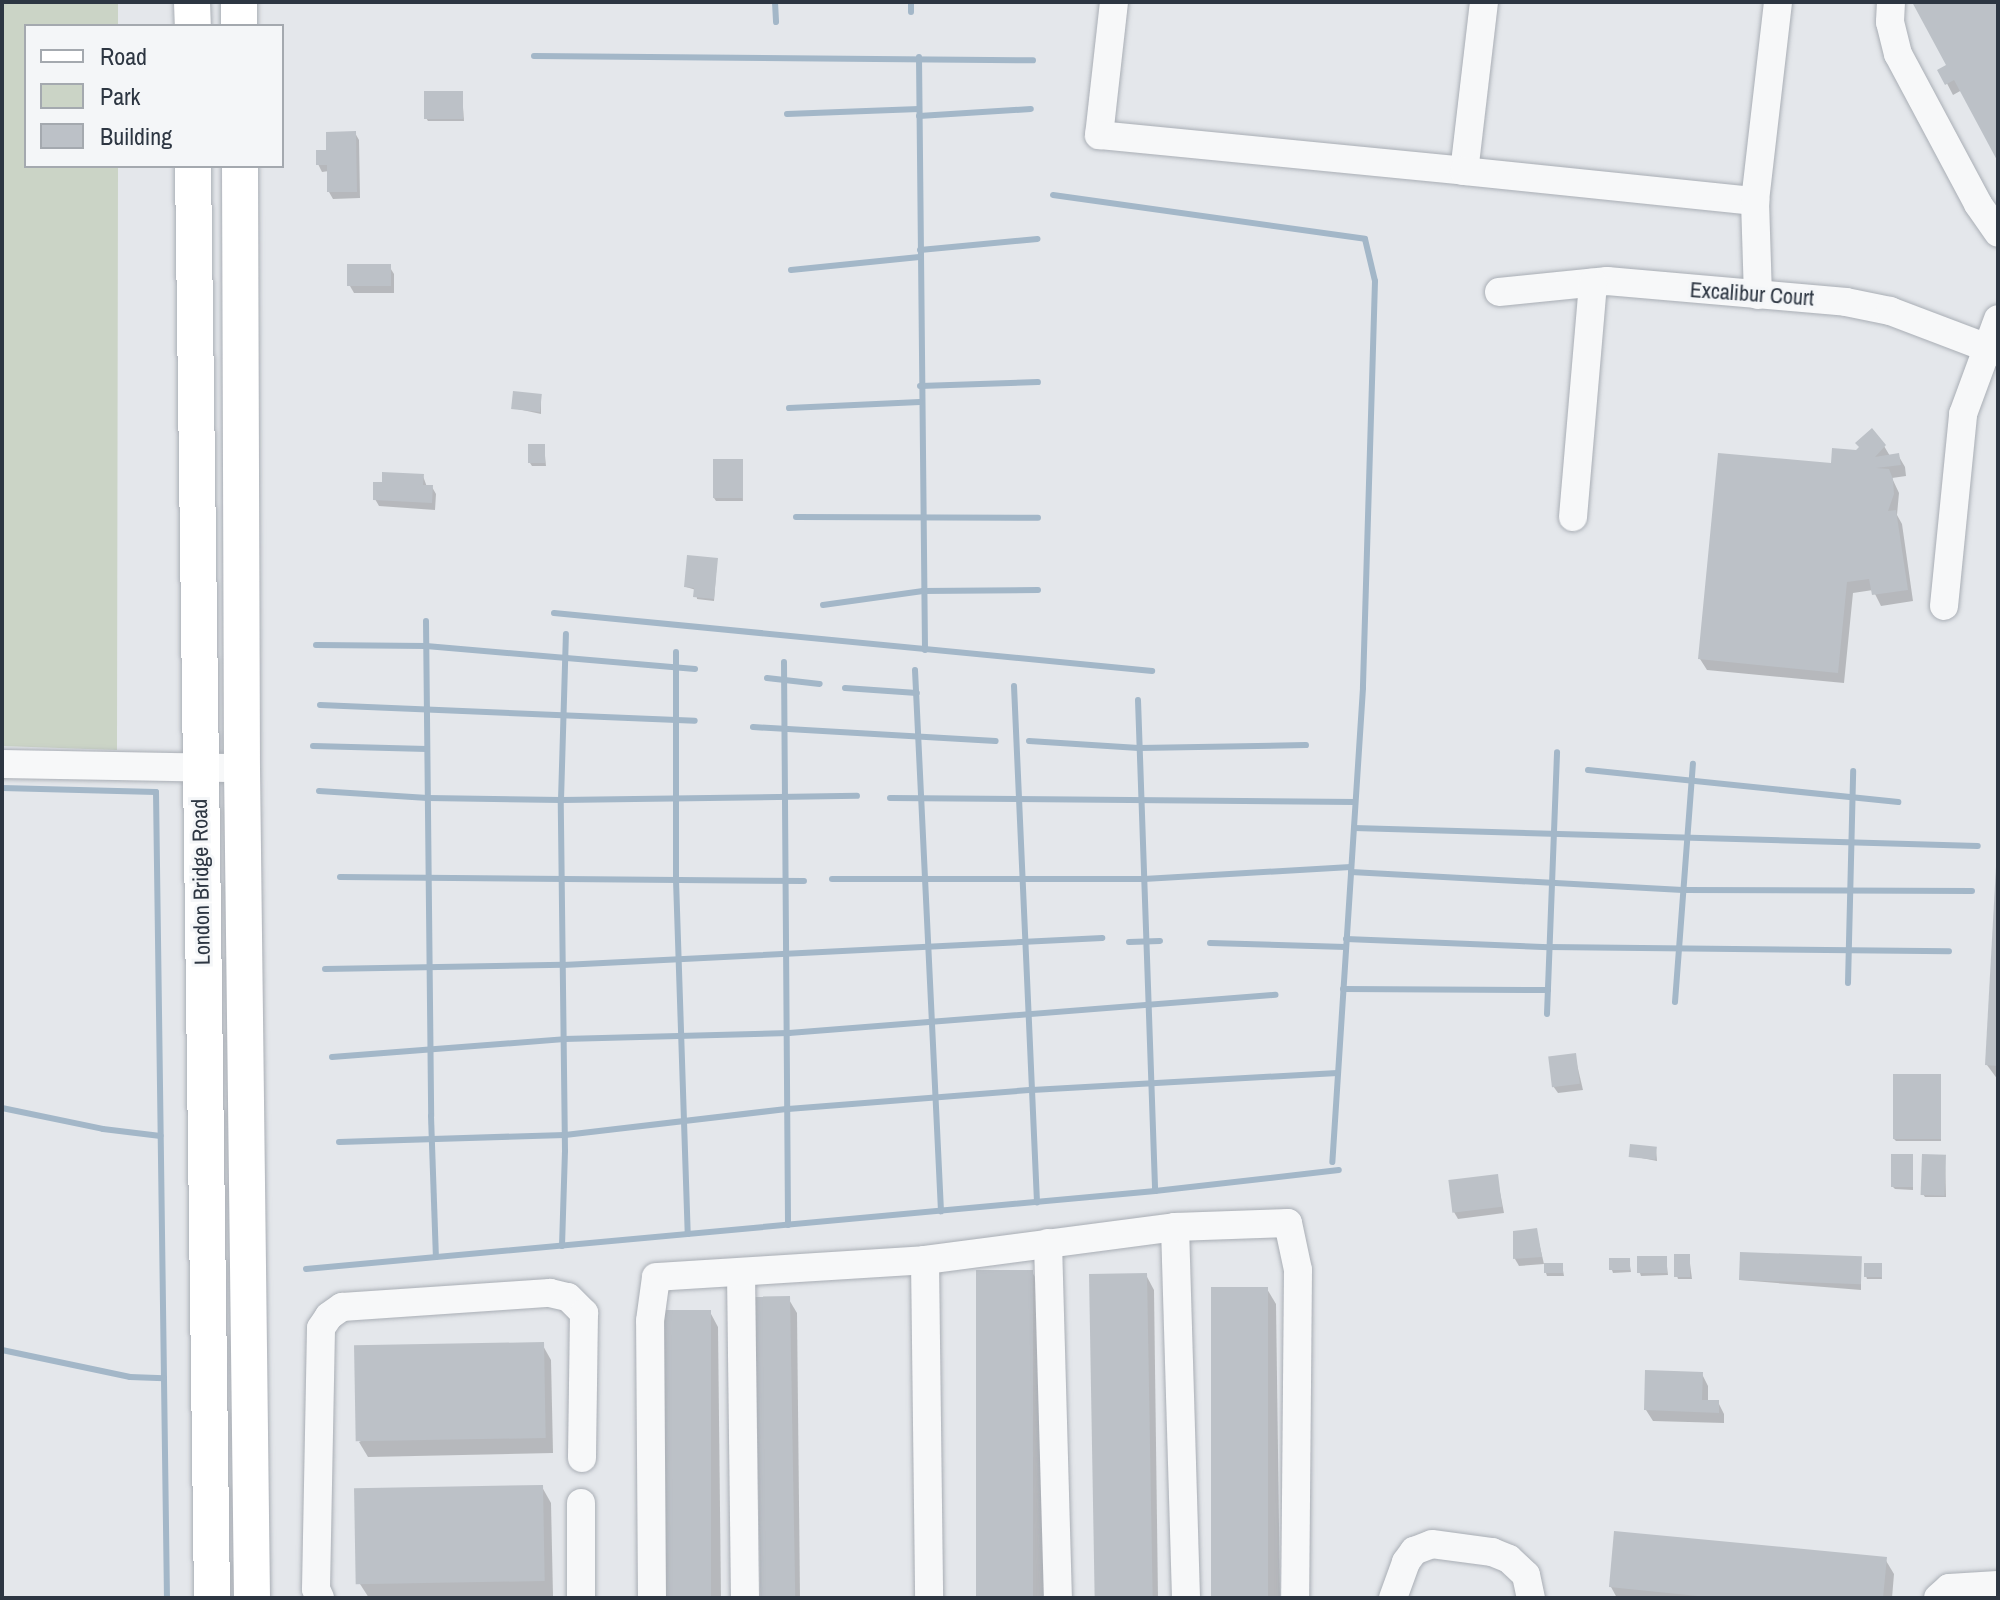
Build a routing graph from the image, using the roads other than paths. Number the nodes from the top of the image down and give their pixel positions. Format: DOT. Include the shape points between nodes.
graph roads {
  1 [pos="192,2"];
  2 [pos="239,2"];
  3 [pos="1114,2"];
  4 [pos="1484,2"];
  5 [pos="1778,2"];
  6 [pos="1891,2"];
  7 [pos="193,24"];
  8 [pos="239,24"];
  9 [pos="193,168"];
  10 [pos="240,168"];
  11 [pos="1464,171"];
  12 [pos="1755,201"];
  13 [pos="1998,233"];
  14 [pos="1593,283"];
  15 [pos="1499,292"];
  16 [pos="1758,295"];
  17 [pos="1998,319"];
  18 [pos="1992,350"];
  19 [pos="1573,517"];
  20 [pos="1944,606"];
  21 [pos="2,764"];
  22 [pos="199,768"];
  23 [pos="242,768"];
  24 [pos="1175,1227"];
  25 [pos="1048,1243"];
  26 [pos="925,1260"];
  27 [pos="741,1272"];
  28 [pos="582,1458"];
  29 [pos="581,1503"];
  30 [pos="1998,1585"];
  31 [pos="212,1598"];
  32 [pos="252,1598"];
  33 [pos="320,1598"];
  34 [pos="581,1598"];
  35 [pos="652,1598"];
  36 [pos="745,1598"];
  37 [pos="929,1598"];
  38 [pos="1058,1598"];
  39 [pos="1186,1598"];
  40 [pos="1295,1598"];
  41 [pos="1393,1598"];
  42 [pos="1531,1598"];
  43 [pos="1938,1598"];
  1 -- 7 [label="main road"];
  2 -- 8 [label="main road"];
  3 -- 11 [label="street" via="1099,135"];
  4 -- 11 [label="street"];
  5 -- 12 [label="street"];
  6 -- 13 [label="street" via="1898,54"];
  9 -- 22 [label="main road, London Bridge Road"];
  10 -- 23 [label="main road, London Bridge Road"];
  11 -- 12 [label="street"];
  12 -- 16 [label="street"];
  14 -- 15 [label="street, Excalibur Court"];
  14 -- 16 [label="street, Excalibur Court"];
  14 -- 19 [label="street"];
  16 -- 18 [label="street, Excalibur Court" via="1890,311"];
  17 -- 18 [label="street"];
  18 -- 20 [label="street" via="1963,414"];
  21 -- 22 [label="street"];
  22 -- 23 [label="street"];
  22 -- 31 [label="main road, London Bridge Road"];
  23 -- 32 [label="main road, London Bridge Road"];
  24 -- 25 [label="street"];
  24 -- 39 [label="street"];
  24 -- 40 [label="street" via="1288,1223 1298,1270"];
  25 -- 26 [label="street"];
  25 -- 38 [label="street"];
  26 -- 27 [label="street"];
  26 -- 37 [label="street"];
  27 -- 35 [label="street" via="656,1277 650,1321"];
  27 -- 36 [label="street"];
  28 -- 33 [label="street" via="584,1313 568,1297 550,1293 342,1307 321,1328 316,1589"];
  29 -- 34 [label="street"];
  30 -- 43 [label="street" via="1949,1588"];
  41 -- 42 [label="street" via="1406,1562 1414,1551 1432,1544 1509,1559 1526,1575"];
}
